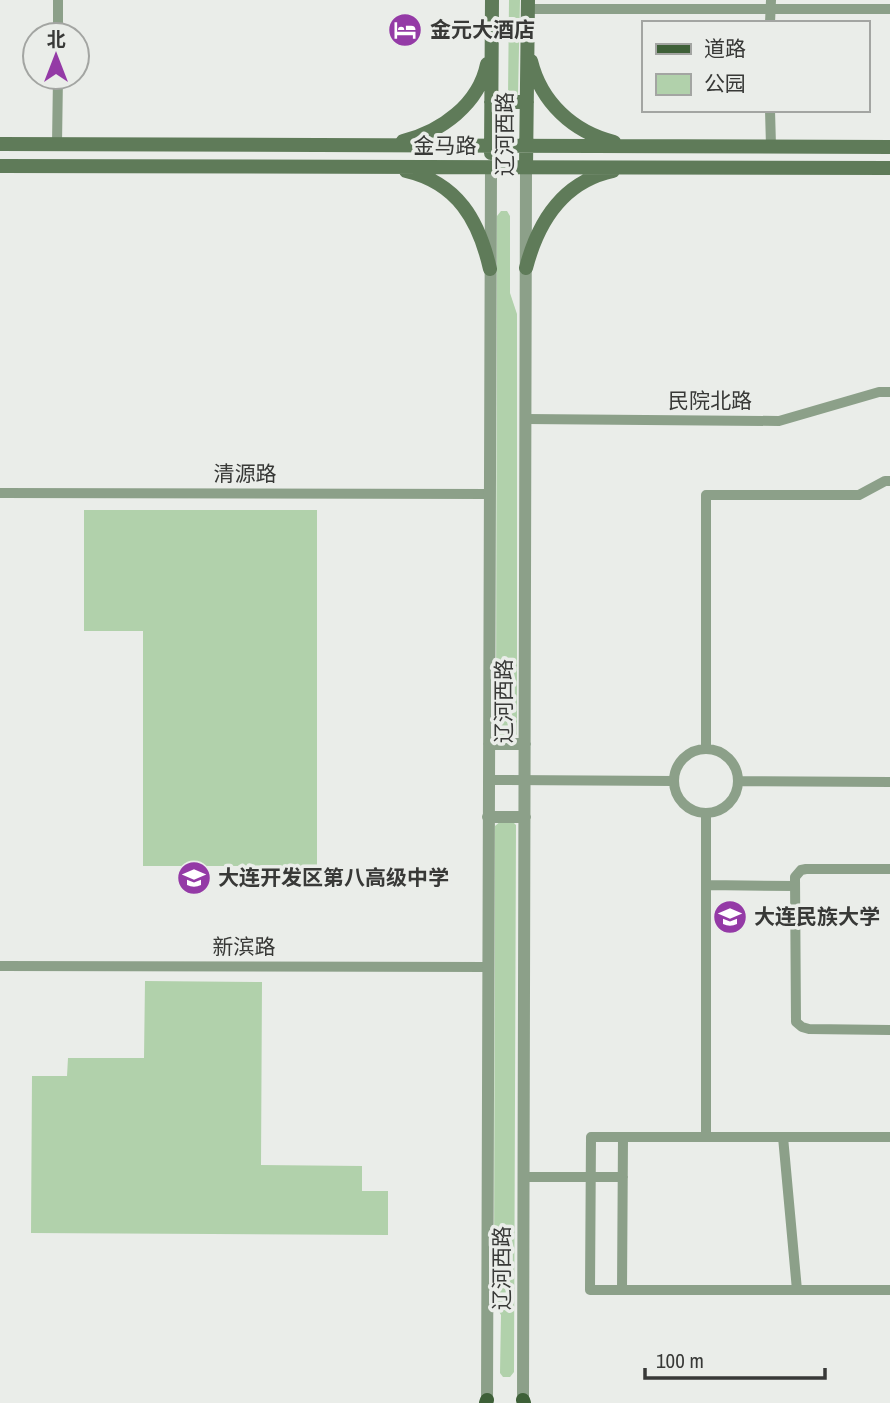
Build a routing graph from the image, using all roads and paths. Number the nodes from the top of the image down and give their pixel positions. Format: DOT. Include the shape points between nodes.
graph roads {
  1 [pos="58,0"];
  2 [pos="492,0"];
  3 [pos="527,5"];
  4 [pos="771,5"];
  5 [pos="890,9"];
  6 [pos="58,21"];
  7 [pos="527,44"];
  8 [pos="491,46"];
  9 [pos="58,91"];
  10 [pos="491,102"];
  11 [pos="527,102"];
  12 [pos="771,112"];
  13 [pos="0,144"];
  14 [pos="57,145"];
  15 [pos="384,145"];
  16 [pos="491,146"];
  17 [pos="526,146"];
  18 [pos="633,146"];
  19 [pos="771,146"];
  20 [pos="890,147"];
  21 [pos="0,166"];
  22 [pos="384,166"];
  23 [pos="491,167"];
  24 [pos="526,167"];
  25 [pos="634,167"];
  26 [pos="890,168"];
  27 [pos="526,268"];
  28 [pos="490,269"];
  29 [pos="890,392"];
  30 [pos="526,419"];
  31 [pos="890,481"];
  32 [pos="0,493"];
  33 [pos="489,494"];
  34 [pos="489,744"];
  35 [pos="525,744"];
  36 [pos="706,749"];
  37 [pos="489,780"];
  38 [pos="525,780"];
  39 [pos="674,781"];
  40 [pos="738,781"];
  41 [pos="890,782"];
  42 [pos="706,813"];
  43 [pos="488,817"];
  44 [pos="525,817"];
  45 [pos="890,869"];
  46 [pos="706,885"];
  47 [pos="795,886"];
  48 [pos="0,966"];
  49 [pos="488,967"];
  50 [pos="890,1030"];
  51 [pos="623,1137"];
  52 [pos="706,1137"];
  53 [pos="783,1137"];
  54 [pos="890,1137"];
  55 [pos="524,1177"];
  56 [pos="591,1177"];
  57 [pos="623,1177"];
  58 [pos="622,1290"];
  59 [pos="797,1290"];
  60 [pos="890,1290"];
  61 [pos="486,1402"];
  62 [pos="523,1402"];
  1 -- 6 [label="street"];
  2 -- 8 [label="main road, 辽河西路"];
  3 -- 4 [label="street"];
  3 -- 7 [label="main road, 辽河西路"];
  4 -- 5 [label="street"];
  7 -- 11 [label="main road, 辽河西路"];
  7 -- 18 [label="main road" via="534,73 559,113 578,128"];
  8 -- 10 [label="main road, 辽河西路"];
  8 -- 15 [label="main road" via="476,90 460,111 415,138"];
  9 -- 14 [label="street"];
  10 -- 11 [label="main road"];
  10 -- 16 [label="main road, 辽河西路"];
  11 -- 17 [label="main road, 辽河西路"];
  12 -- 19 [label="street"];
  13 -- 14 [label="main road, 金马路"];
  14 -- 15 [label="main road, 金马路"];
  15 -- 16 [label="main road, 金马路"];
  16 -- 17 [label="main road, 金马路"];
  16 -- 23 [label="main road, 辽河西路"];
  17 -- 18 [label="main road, 金马路"];
  17 -- 24 [label="main road, 辽河西路"];
  18 -- 19 [label="main road, 金马路"];
  19 -- 20 [label="main road, 金马路"];
  21 -- 22 [label="main road, 金马路"];
  22 -- 23 [label="main road, 金马路"];
  22 -- 28 [label="main road" via="414,173 459,200 475,223"];
  23 -- 24 [label="main road, 金马路"];
  23 -- 28 [label="street, 辽河西路"];
  24 -- 25 [label="main road, 金马路"];
  24 -- 27 [label="street, 辽河西路"];
  25 -- 26 [label="main road, 金马路"];
  25 -- 27 [label="main road" via="604,173 559,199 539,231"];
  27 -- 30 [label="street, 辽河西路"];
  28 -- 33 [label="street, 辽河西路"];
  29 -- 30 [label="street, 民院北路" via="779,421"];
  30 -- 35 [label="street, 辽河西路"];
  31 -- 36 [label="street" via="859,495 706,495"];
  32 -- 33 [label="street, 清源路"];
  33 -- 34 [label="street, 辽河西路"];
  34 -- 35 [label="street"];
  34 -- 37 [label="street, 辽河西路"];
  35 -- 38 [label="street, 辽河西路"];
  36 -- 39 [label="street" via="685,757"];
  36 -- 40 [label="street" via="725,755 737,771"];
  37 -- 38 [label="street"];
  37 -- 43 [label="street, 辽河西路"];
  38 -- 39 [label="street"];
  38 -- 44 [label="street, 辽河西路"];
  39 -- 42 [label="street" via="685,806"];
  40 -- 41 [label="street"];
  40 -- 42 [label="street" via="725,807"];
  42 -- 46 [label="street"];
  43 -- 44 [label="street"];
  43 -- 49 [label="street, 辽河西路"];
  44 -- 55 [label="street, 辽河西路"];
  45 -- 47 [label="street" via="806,869 797,873"];
  46 -- 47 [label="street"];
  46 -- 52 [label="street"];
  47 -- 50 [label="street" via="796,1022 809,1029"];
  48 -- 49 [label="street, 新滨路"];
  49 -- 61 [label="street, 辽河西路"];
  51 -- 52 [label="street"];
  51 -- 56 [label="street" via="591,1137"];
  51 -- 57 [label="street"];
  52 -- 53 [label="street"];
  53 -- 54 [label="street"];
  53 -- 59 [label="street"];
  55 -- 56 [label="street"];
  55 -- 62 [label="street, 辽河西路"];
  56 -- 57 [label="street"];
  56 -- 58 [label="street" via="590,1290"];
  57 -- 58 [label="street"];
  58 -- 59 [label="street"];
  59 -- 60 [label="street"];
}
